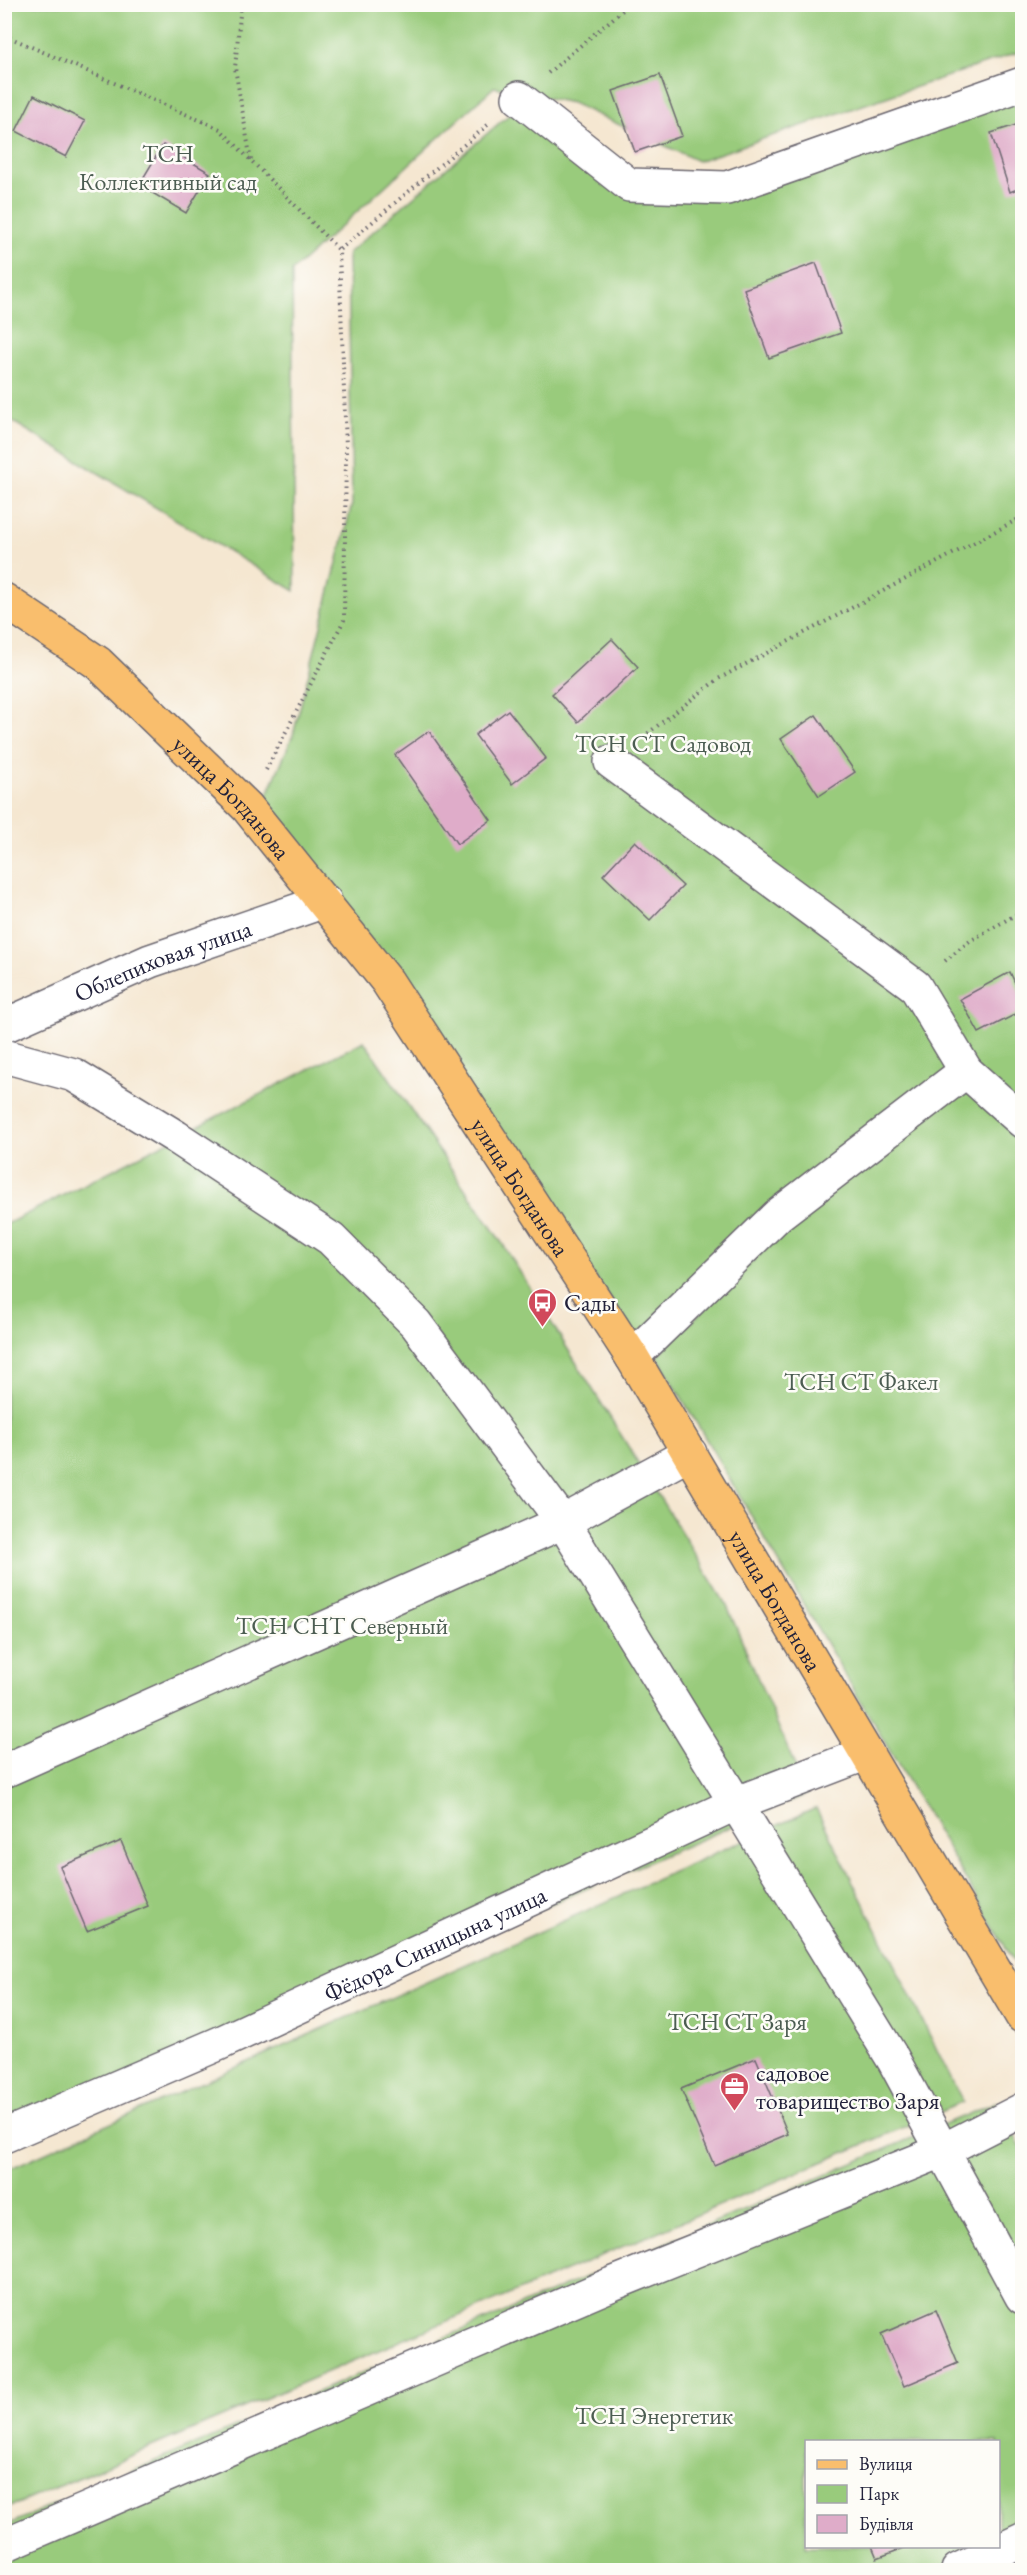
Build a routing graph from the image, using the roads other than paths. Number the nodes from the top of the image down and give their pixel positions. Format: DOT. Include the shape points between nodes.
graph roads {
  1 [pos="1023,84"];
  2 [pos="519,98"];
  3 [pos="4,600"];
  4 [pos="611,762"];
  5 [pos="325,901"];
  6 [pos="4,1026"];
  7 [pos="4,1056"];
  8 [pos="966,1071"];
  9 [pos="1023,1121"];
  10 [pos="632,1356"];
  11 [pos="690,1453"];
  12 [pos="563,1522"];
  13 [pos="867,1753"];
  14 [pos="4,1771"];
  15 [pos="737,1803"];
  16 [pos="1023,2016"];
  17 [pos="1023,2110"];
  18 [pos="4,2136"];
  19 [pos="942,2151"];
  20 [pos="1023,2297"];
  21 [pos="1023,2540"];
  22 [pos="4,2545"];
  23 [pos="958,2571"];
  1 -- 2 [label="street" via="727,188 629,185"];
  3 -- 5 [label="main road, улица Богданова" via="98,663 247,807"];
  4 -- 8 [label="street" via="915,986"];
  5 -- 6 [label="street, Облепиховая улица" via="150,962"];
  5 -- 10 [label="main road, улица Богданова" via="387,981"];
  7 -- 12 [label="street" via="74,1075 331,1239 416,1324"];
  8 -- 9 [label="street"];
  8 -- 10 [label="street" via="778,1215"];
  10 -- 11 [label="main road, улица Богданова"];
  11 -- 12 [label="street"];
  11 -- 13 [label="main road, улица Богданова"];
  12 -- 14 [label="street"];
  12 -- 15 [label="street"];
  13 -- 15 [label="street, Фёдора Синицына улица"];
  13 -- 16 [label="main road, улица Богданова"];
  15 -- 18 [label="street, Фёдора Синицына улица" via="218,2044"];
  15 -- 19 [label="street" via="893,2060"];
  17 -- 19 [label="street"];
  19 -- 20 [label="street"];
  19 -- 22 [label="street" via="612,2284"];
  21 -- 23 [label="street"];
}
